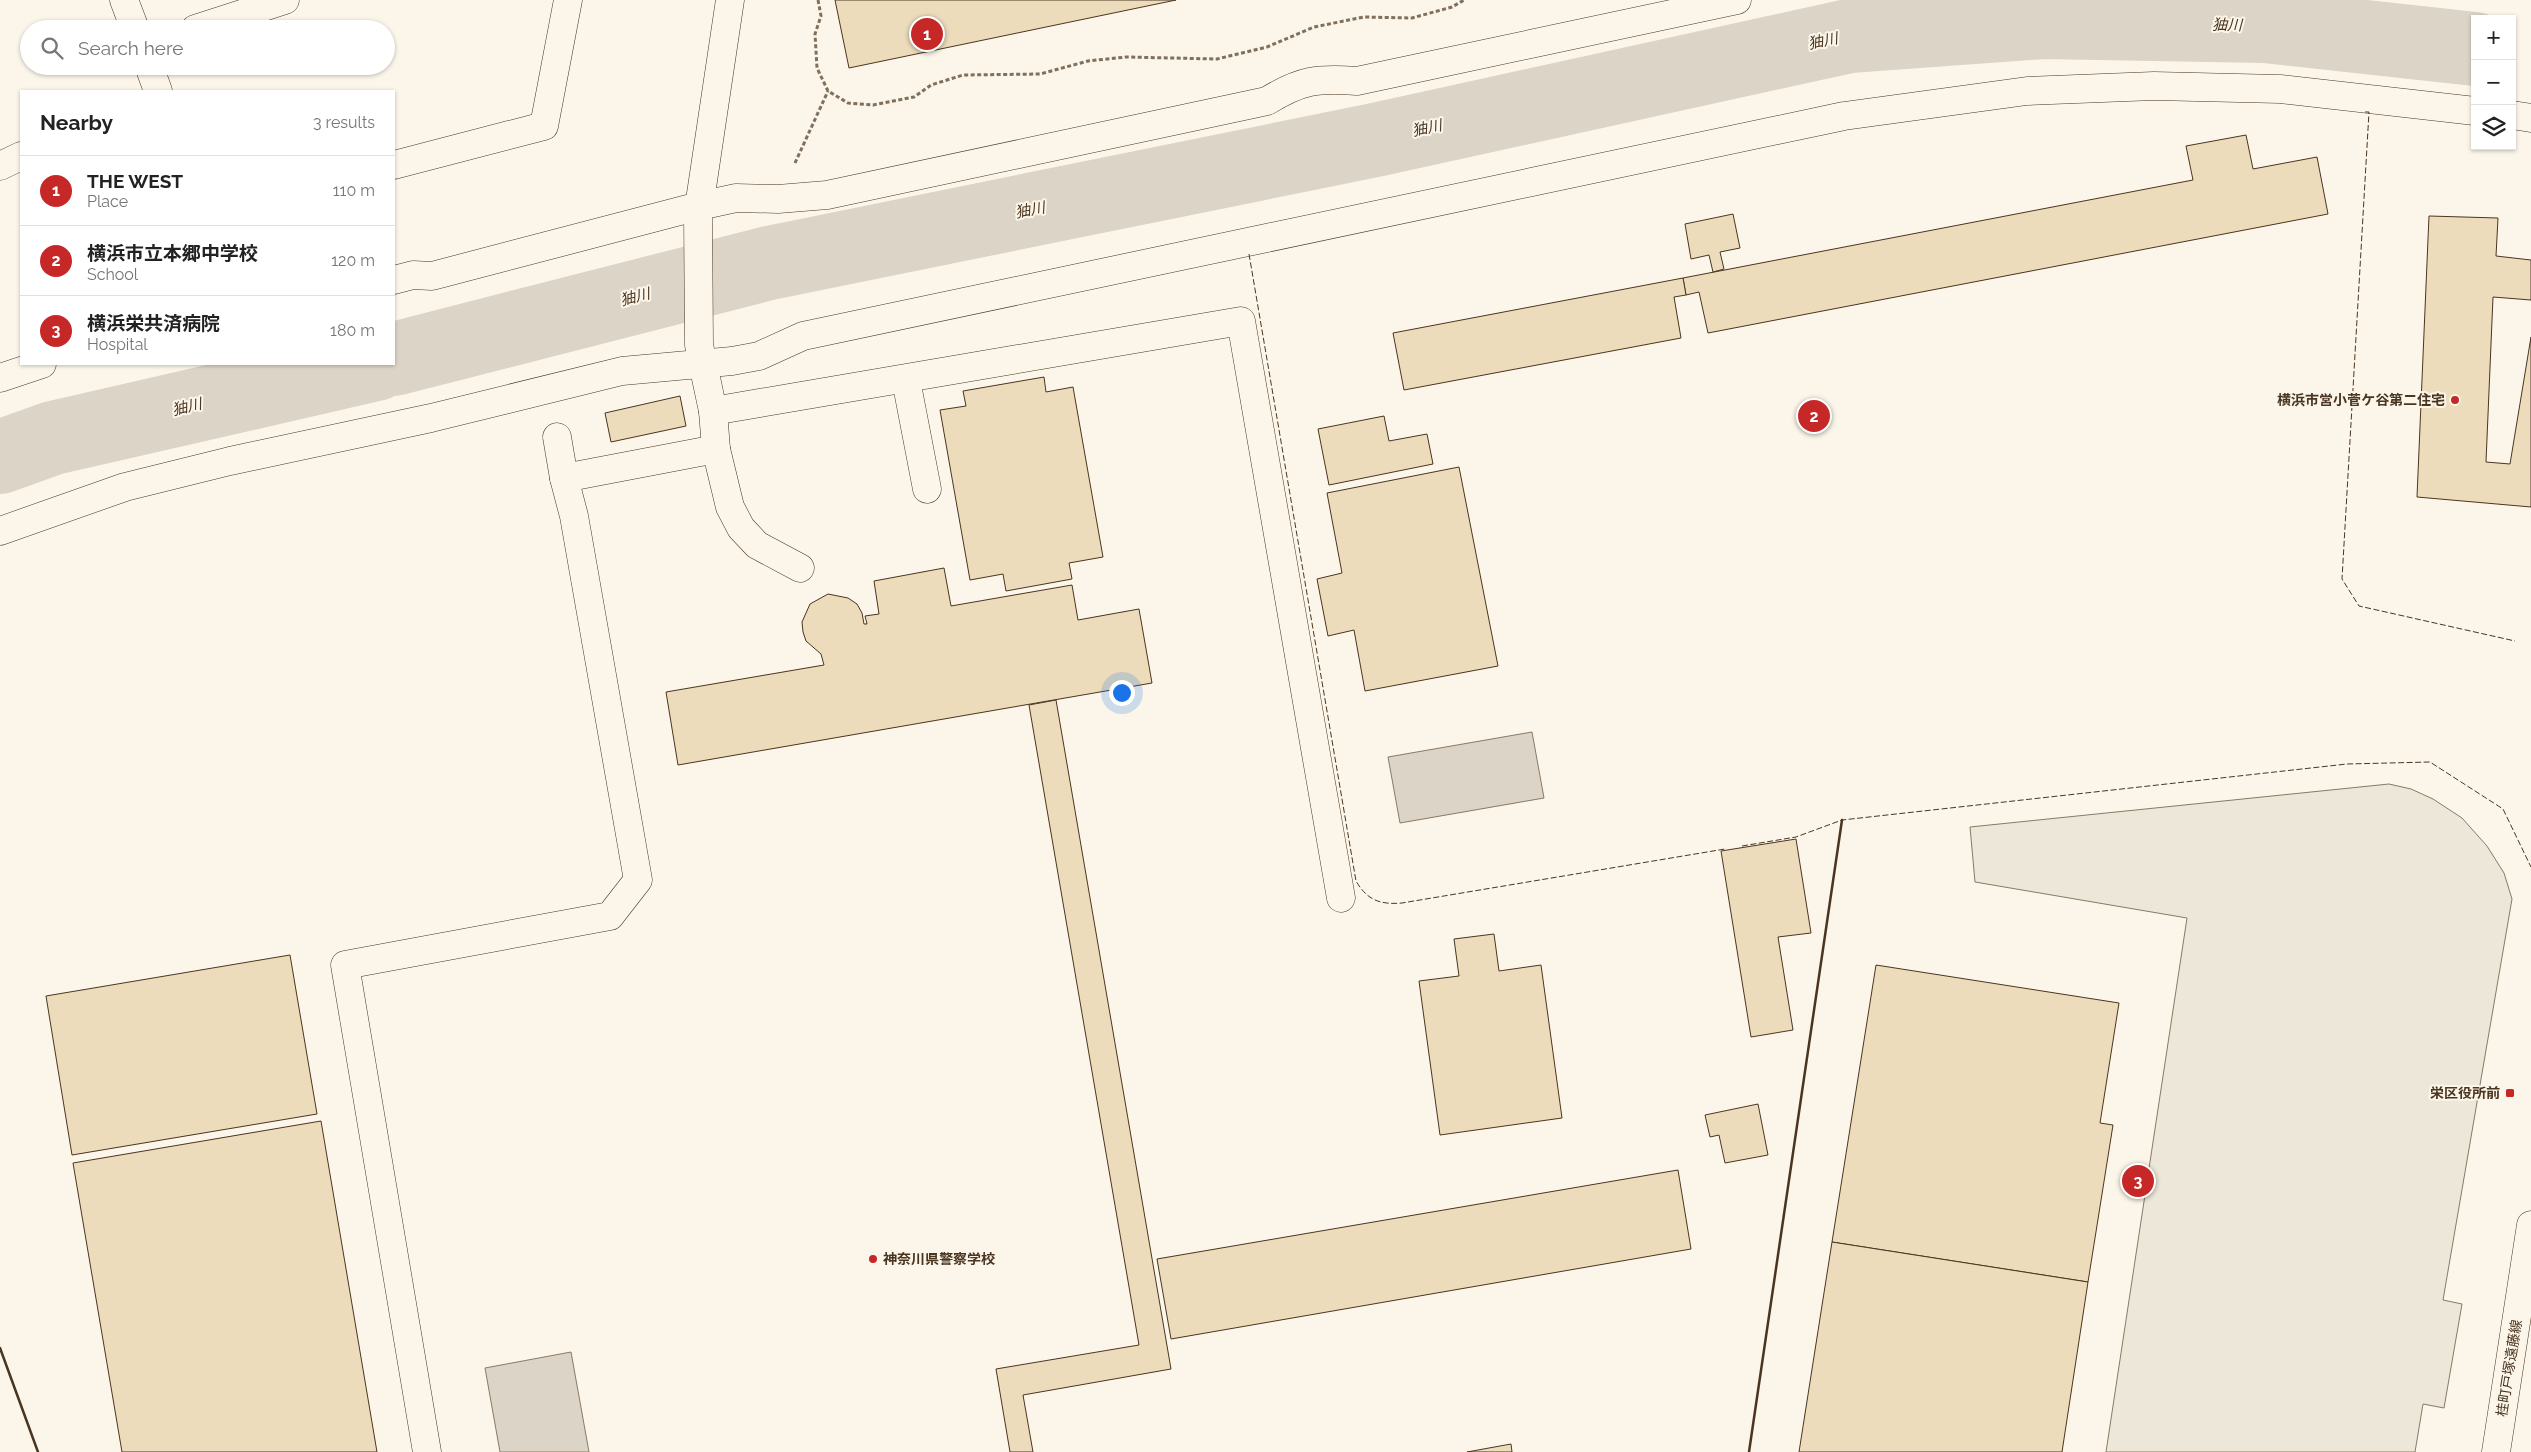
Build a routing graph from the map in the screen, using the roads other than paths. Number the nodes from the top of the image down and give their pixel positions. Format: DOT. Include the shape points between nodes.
graph roads {
  1 [pos="124,0"];
  2 [pos="285,0"];
  3 [pos="568,0"];
  4 [pos="730,0"];
  5 [pos="1737,0"];
  6 [pos="132,20"];
  7 [pos="223,20"];
  8 [pos="152,75"];
  9 [pos="158,90"];
  10 [pos="2471,111"];
  11 [pos="2516,116"];
  12 [pos="2531,118"];
  13 [pos="20,156"];
  14 [pos="395,165"];
  15 [pos="0,166"];
  16 [pos="698,210"];
  17 [pos="395,280"];
  18 [pos="702,354"];
  19 [pos="39,365"];
  20 [pos="0,378"];
  21 [pos="906,380"];
  22 [pos="713,411"];
  23 [pos="556,436"];
  24 [pos="716,450"];
  25 [pos="564,478"];
  26 [pos="927,489"];
  27 [pos="0,531"];
  28 [pos="800,568"];
  29 [pos="1341,898"];
  30 [pos="2531,1225"];
  31 [pos="428,1452"];
  32 [pos="2496,1452"];
  1 -- 6 [label="street"];
  2 -- 7 [label="street"];
  3 -- 14 [label="street" via="544,126"];
  4 -- 16 [label="street"];
  5 -- 16 [label="street" via="1357,81 1306,81 1267,101 827,195 736,198"];
  8 -- 9 [label="street"];
  10 -- 18 [label="street" via="2280,89 2154,86 2027,91 1844,116 802,336 759,356"];
  11 -- 12 [label="street"];
  13 -- 15 [label="street"];
  16 -- 17 [label="street" via="432,276"];
  16 -- 18 [label="street"];
  18 -- 22 [label="street"];
  18 -- 27 [label="street" via="431,418 230,461 125,488"];
  19 -- 20 [label="street"];
  21 -- 22 [label="street"];
  21 -- 26 [label="street"];
  21 -- 29 [label="street" via="1241,321"];
  22 -- 24 [label="street"];
  23 -- 25 [label="street"];
  24 -- 25 [label="street"];
  24 -- 28 [label="street" via="730,506 741,528 758,545"];
  25 -- 31 [label="street" via="574,516 638,880 610,916 345,964"];
  30 -- 32 [label="street, 桂町戸塚遠藤線"];
}
